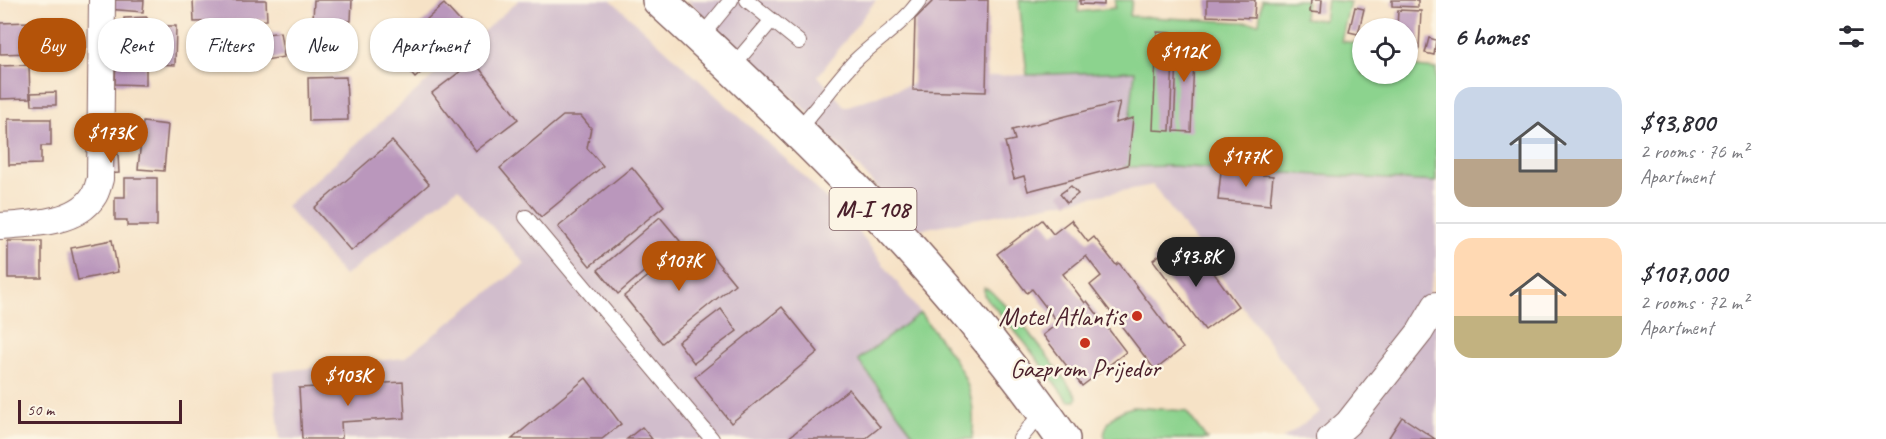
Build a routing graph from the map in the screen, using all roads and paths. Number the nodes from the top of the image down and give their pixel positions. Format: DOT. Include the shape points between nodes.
graph roads {
  1 [pos="102,0"];
  2 [pos="659,0"];
  3 [pos="731,0"];
  4 [pos="747,0"];
  5 [pos="920,0"];
  6 [pos="772,20"];
  7 [pos="700,38"];
  8 [pos="799,42"];
  9 [pos="731,68"];
  10 [pos="797,130"];
  11 [pos="526,218"];
  12 [pos="0,226"];
  13 [pos="1436,305"];
  14 [pos="1043,410"];
  15 [pos="712,439"];
  16 [pos="1020,439"];
  17 [pos="1064,439"];
  18 [pos="1330,439"];
  1 -- 12 [label="street" via="100,179 93,198 57,220"];
  2 -- 7 [label="main road, M-I 108"];
  3 -- 7 [label="lane"];
  4 -- 6 [label="lane"];
  5 -- 10 [label="lane" via="908,16 847,69"];
  6 -- 8 [label="lane"];
  6 -- 9 [label="lane"];
  7 -- 9 [label="main road, M-I 108"];
  9 -- 10 [label="main road, M-I 108"];
  10 -- 14 [label="main road, M-I 108" via="847,179 980,328"];
  11 -- 15 [label="lane"];
  13 -- 18 [label="street" via="1420,332 1348,423"];
  14 -- 16 [label="lane"];
  14 -- 17 [label="main road, M-I 108"];
}
